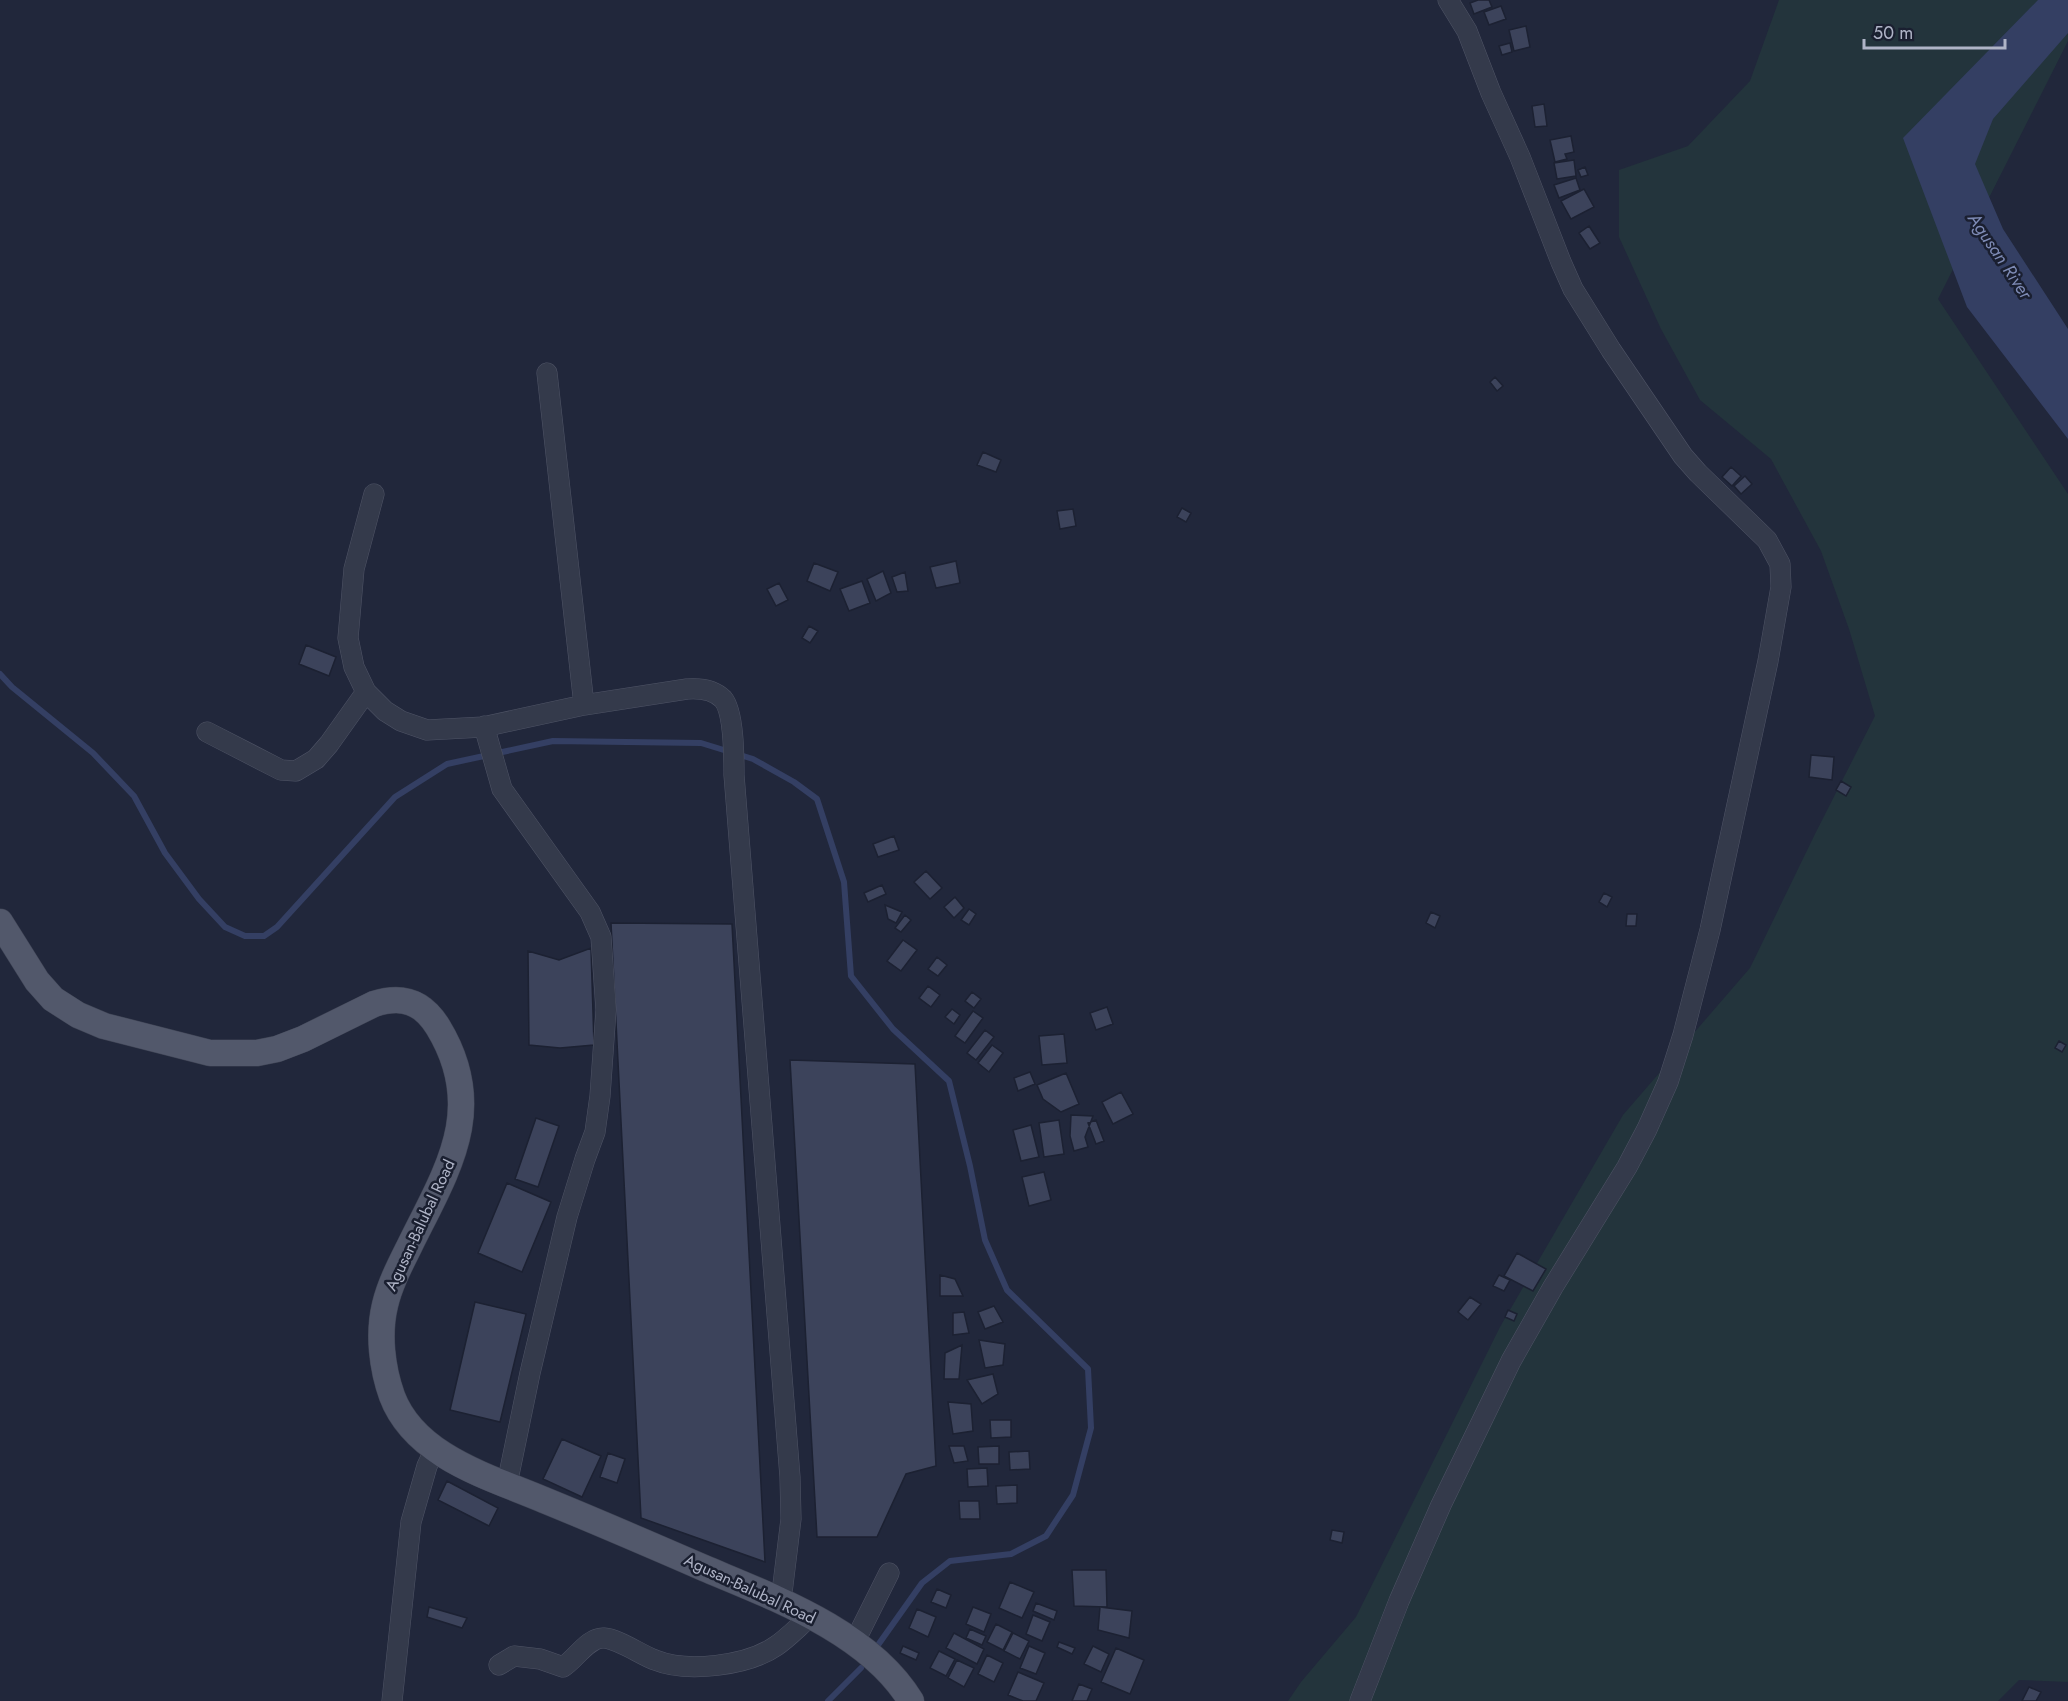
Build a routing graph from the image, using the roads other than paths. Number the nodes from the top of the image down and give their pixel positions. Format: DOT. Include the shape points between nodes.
graph roads {
  1 [pos="1448,0"];
  2 [pos="547,373"];
  3 [pos="374,494"];
  4 [pos="366,692"];
  5 [pos="584,705"];
  6 [pos="484,726"];
  7 [pos="207,732"];
  8 [pos="0,922"];
  9 [pos="435,1449"];
  10 [pos="507,1484"];
  11 [pos="889,1573"];
  12 [pos="781,1601"];
  13 [pos="811,1616"];
  14 [pos="854,1643"];
  15 [pos="499,1665"];
  16 [pos="392,1701"];
  17 [pos="911,1701"];
  18 [pos="1360,1701"];
  1 -- 18 [label="street" via="1467,31 1574,289 1683,456 1767,540 1780,564 1781,587 1710,930 1668,1082 1647,1130 1605,1206 1511,1361 1441,1505"];
  2 -- 5 [label="street"];
  3 -- 4 [label="street" via="354,568 348,638 354,667"];
  4 -- 6 [label="street" via="401,721 427,730"];
  4 -- 7 [label="street" via="316,759 296,771 281,770"];
  5 -- 6 [label="street"];
  5 -- 12 [label="street" via="699,688 724,700 728,709 790,1477 791,1519"];
  6 -- 10 [label="street" via="502,789 590,912 601,937 606,1010 595,1132 567,1217"];
  8 -- 9 [label="main road, Agusan-Balubal Road" via="37,981 54,999 78,1014 104,1026 210,1053 278,1049 385,1001 415,1004 429,1013 452,1054 460,1081 459,1133 442,1181 394,1277 382,1321 384,1364 393,1398 402,1416"];
  9 -- 10 [label="main road, Agusan-Balubal Road"];
  9 -- 16 [label="street" via="411,1522"];
  10 -- 12 [label="main road, Agusan-Balubal Road"];
  11 -- 14 [label="street"];
  12 -- 13 [label="main road, Agusan-Balubal Road"];
  13 -- 14 [label="main road, Agusan-Balubal Road"];
  13 -- 15 [label="street" via="775,1647 744,1662 683,1667 603,1638 592,1642 563,1666 514,1656"];
  14 -- 17 [label="main road, Agusan-Balubal Road" via="891,1673"];
}
